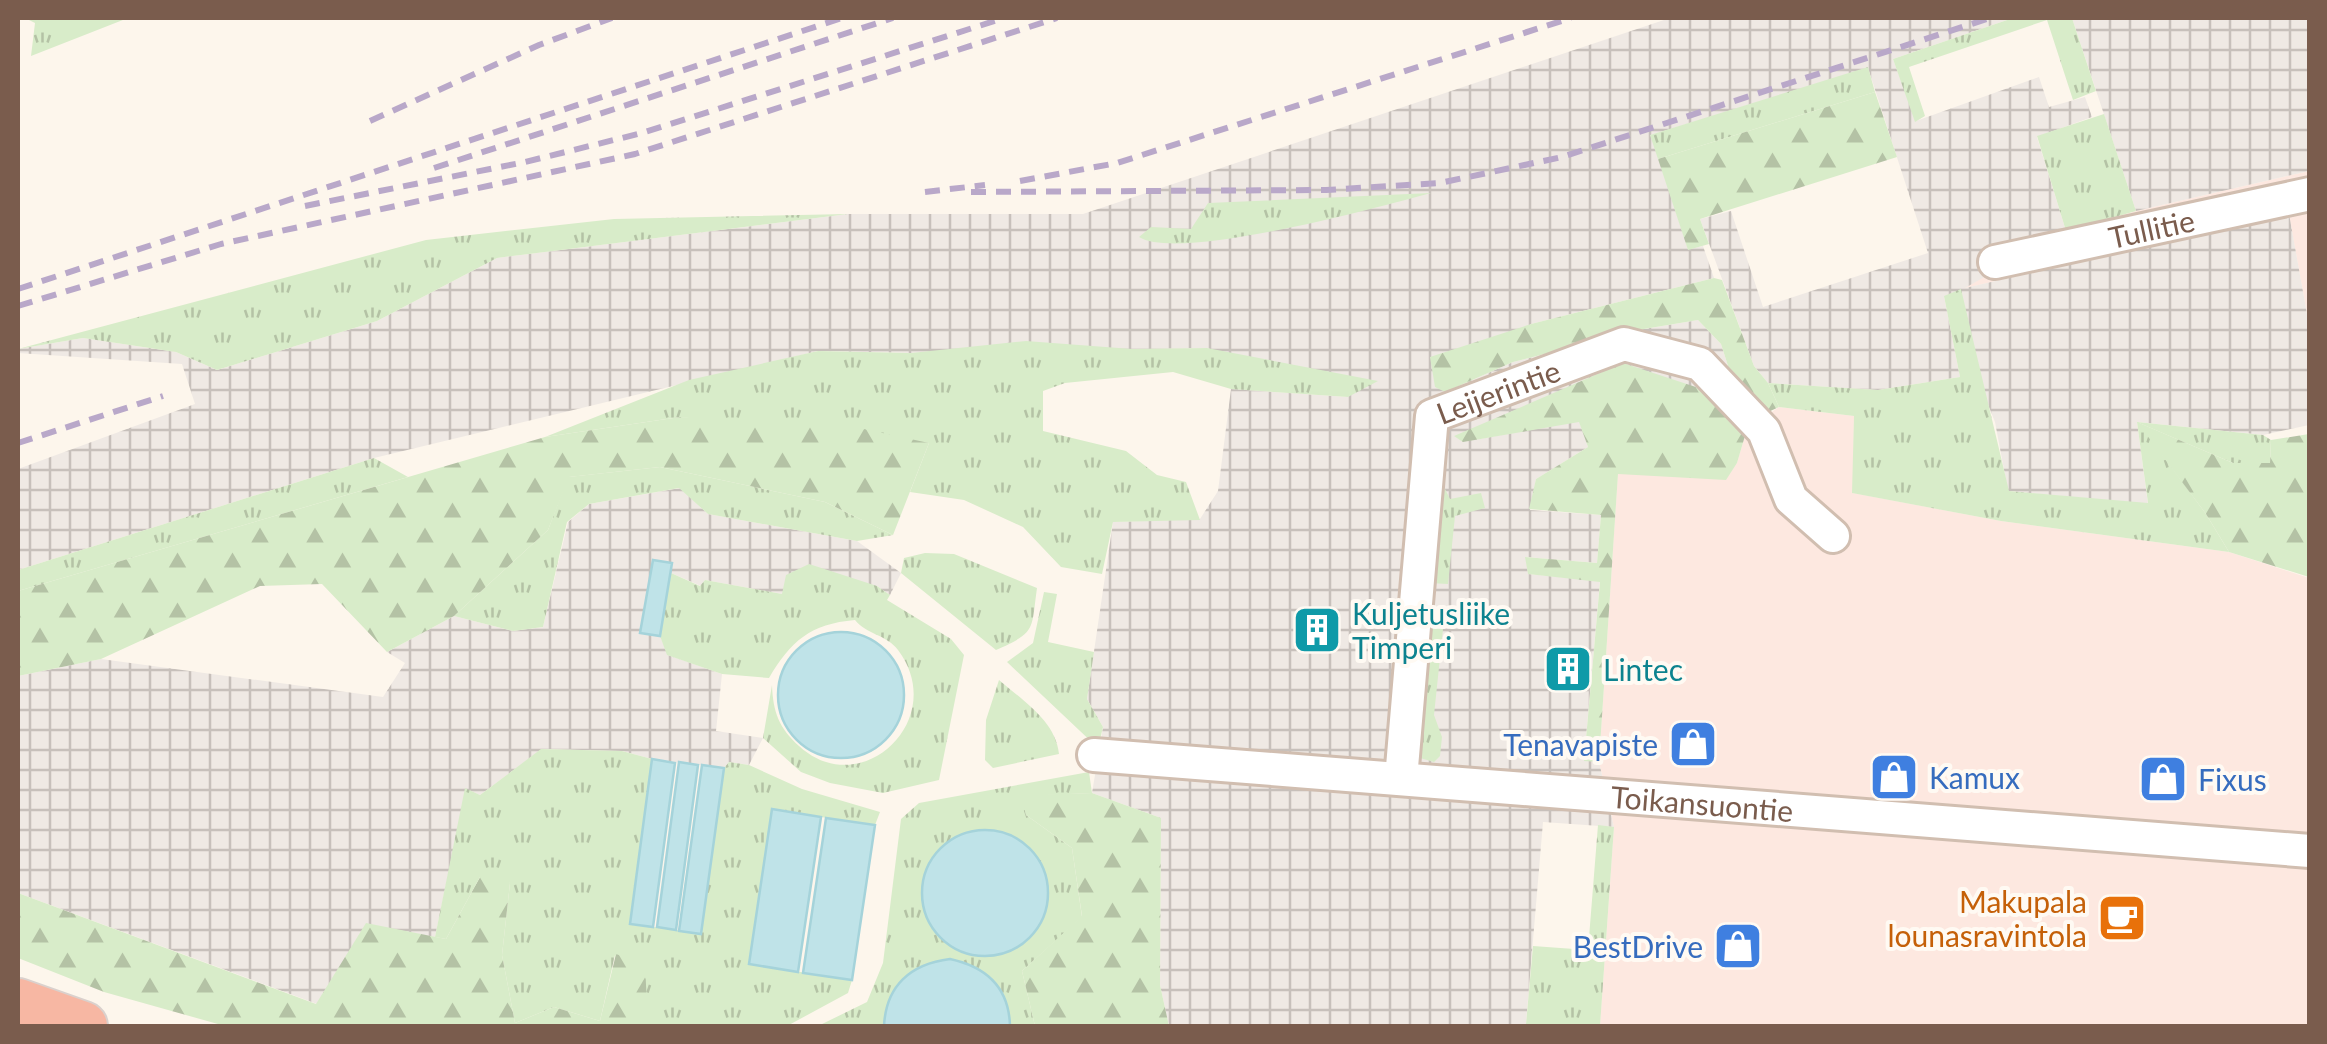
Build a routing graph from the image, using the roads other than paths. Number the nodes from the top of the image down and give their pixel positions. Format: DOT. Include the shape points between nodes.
graph roads {
  1 [pos="2310,194"];
  2 [pos="1995,262"];
  3 [pos="1833,536"];
  4 [pos="1094,755"];
  5 [pos="1401,779"];
  6 [pos="2310,851"];
  7 [pos="18,1004"];
  8 [pos="83,1026"];
  1 -- 2 [label="street, Tullitie"];
  3 -- 5 [label="street, Leijerintie" via="1790,499 1764,430 1700,364 1624,344 1432,416"];
  4 -- 5 [label="street, Toikansuontie"];
  5 -- 6 [label="street, Toikansuontie"];
  7 -- 8 [label="highway"];
}
